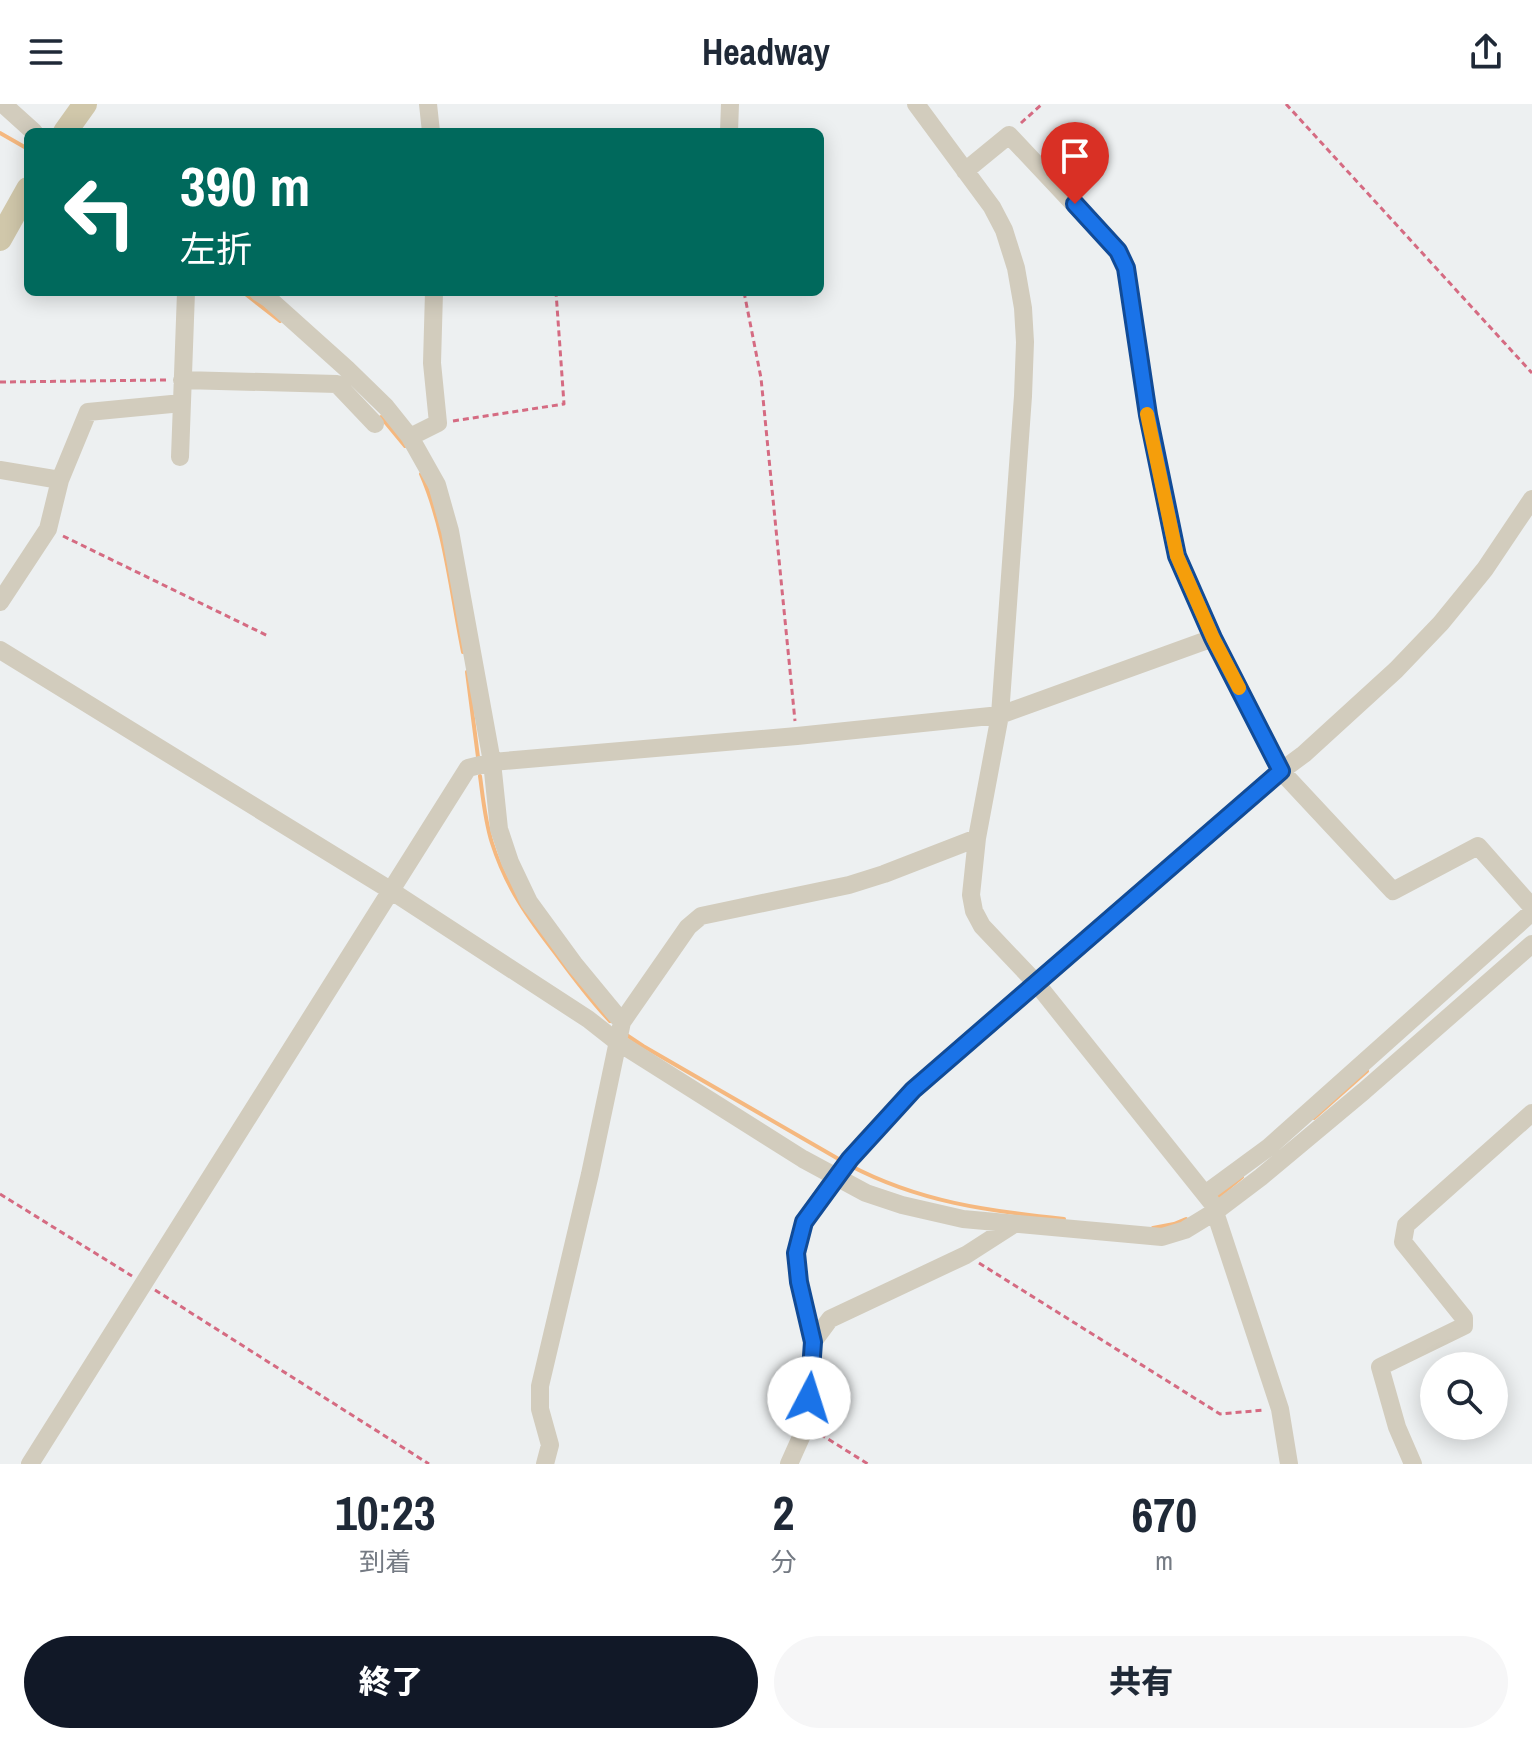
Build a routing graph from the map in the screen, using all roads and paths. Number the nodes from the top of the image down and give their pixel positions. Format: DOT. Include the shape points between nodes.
graph roads {
  1 [pos="3,104"];
  2 [pos="85,104"];
  3 [pos="428,104"];
  4 [pos="719,104"];
  5 [pos="730,104"];
  6 [pos="916,104"];
  7 [pos="1042,104"];
  8 [pos="1286,104"];
  9 [pos="30,128"];
  10 [pos="68,128"];
  11 [pos="431,128"];
  12 [pos="729,128"];
  13 [pos="1009,135"];
  14 [pos="965,171"];
  15 [pos="24,196"];
  16 [pos="0,239"];
  17 [pos="186,296"];
  18 [pos="264,296"];
  19 [pos="434,296"];
  20 [pos="556,296"];
  21 [pos="745,296"];
  22 [pos="1532,373"];
  23 [pos="182,380"];
  24 [pos="0,382"];
  25 [pos="182,403"];
  26 [pos="386,407"];
  27 [pos="438,423"];
  28 [pos="410,437"];
  29 [pos="180,457"];
  30 [pos="0,470"];
  31 [pos="60,480"];
  32 [pos="1532,499"];
  33 [pos="48,529"];
  34 [pos="0,602"];
  35 [pos="268,636"];
  36 [pos="1213,638"];
  37 [pos="0,650"];
  38 [pos="1000,715"];
  39 [pos="797,736"];
  40 [pos="492,762"];
  41 [pos="1281,771"];
  42 [pos="977,838"];
  43 [pos="390,890"];
  44 [pos="1532,910"];
  45 [pos="1532,944"];
  46 [pos="1037,984"];
  47 [pos="622,1022"];
  48 [pos="616,1041"];
  49 [pos="1532,1113"];
  50 [pos="836,1176"];
  51 [pos="0,1194"];
  52 [pos="1205,1194"];
  53 [pos="1216,1211"];
  54 [pos="1014,1224"];
  55 [pos="966,1255"];
  56 [pos="144,1283"];
  57 [pos="813,1342"];
  58 [pos="1280,1409"];
  59 [pos="806,1426"];
  60 [pos="30,1464"];
  61 [pos="429,1464"];
  62 [pos="545,1464"];
  63 [pos="789,1464"];
  64 [pos="868,1464"];
  65 [pos="1289,1464"];
  66 [pos="1413,1464"];
  1 -- 9 [label="street"];
  2 -- 10 [label="main road"];
  3 -- 11 [label="street"];
  4 -- 5 [label="street"];
  5 -- 12 [label="street"];
  6 -- 14 [label="street"];
  7 -- 13 [label="path"];
  8 -- 22 [label="path"];
  13 -- 14 [label="street"];
  13 -- 36 [label="street" via="1118,251 1126,268 1177,556"];
  14 -- 38 [label="street" via="1004,230 1023,308 1023,396"];
  15 -- 16 [label="main road"];
  17 -- 23 [label="street"];
  18 -- 26 [label="street"];
  19 -- 27 [label="street" via="432,363"];
  20 -- 27 [label="path" via="564,404"];
  21 -- 39 [label="path" via="761,378"];
  23 -- 24 [label="path"];
  23 -- 25 [label="street"];
  23 -- 26 [label="street" via="337,384 370,420"];
  25 -- 29 [label="street"];
  25 -- 31 [label="street" via="88,412"];
  26 -- 28 [label="street"];
  27 -- 28 [label="street"];
  28 -- 40 [label="street" via="437,485 450,531"];
  30 -- 31 [label="street"];
  31 -- 33 [label="street"];
  32 -- 41 [label="street" via="1441,623"];
  33 -- 34 [label="street"];
  33 -- 35 [label="path"];
  36 -- 38 [label="street"];
  36 -- 41 [label="street"];
  37 -- 43 [label="street"];
  38 -- 39 [label="street"];
  38 -- 42 [label="street"];
  39 -- 40 [label="street"];
  40 -- 43 [label="street" via="468,768"];
  40 -- 47 [label="street" via="499,829 529,902"];
  41 -- 44 [label="street" via="1393,891 1478,846"];
  41 -- 46 [label="street"];
  42 -- 46 [label="street" via="974,911"];
  42 -- 47 [label="street" via="849,885 701,916"];
  43 -- 48 [label="street"];
  43 -- 56 [label="street"];
  44 -- 52 [label="street" via="1269,1147"];
  45 -- 53 [label="street"];
  46 -- 50 [label="street" via="913,1090"];
  46 -- 52 [label="street"];
  47 -- 48 [label="street"];
  48 -- 50 [label="street"];
  48 -- 62 [label="street" via="540,1386 550,1445"];
  49 -- 66 [label="street" via="1406,1225 1403,1242 1464,1318 1464,1326 1380,1367"];
  50 -- 54 [label="street" via="902,1205"];
  50 -- 57 [label="street" via="804,1222 796,1253"];
  51 -- 56 [label="path"];
  52 -- 53 [label="street"];
  53 -- 54 [label="street" via="1162,1237"];
  53 -- 58 [label="street"];
  54 -- 55 [label="street"];
  55 -- 57 [label="street" via="830,1319"];
  55 -- 58 [label="path" via="1220,1414"];
  56 -- 60 [label="street"];
  56 -- 61 [label="path"];
  57 -- 59 [label="street"];
  58 -- 65 [label="street"];
  59 -- 63 [label="street"];
  59 -- 64 [label="path"];
}
